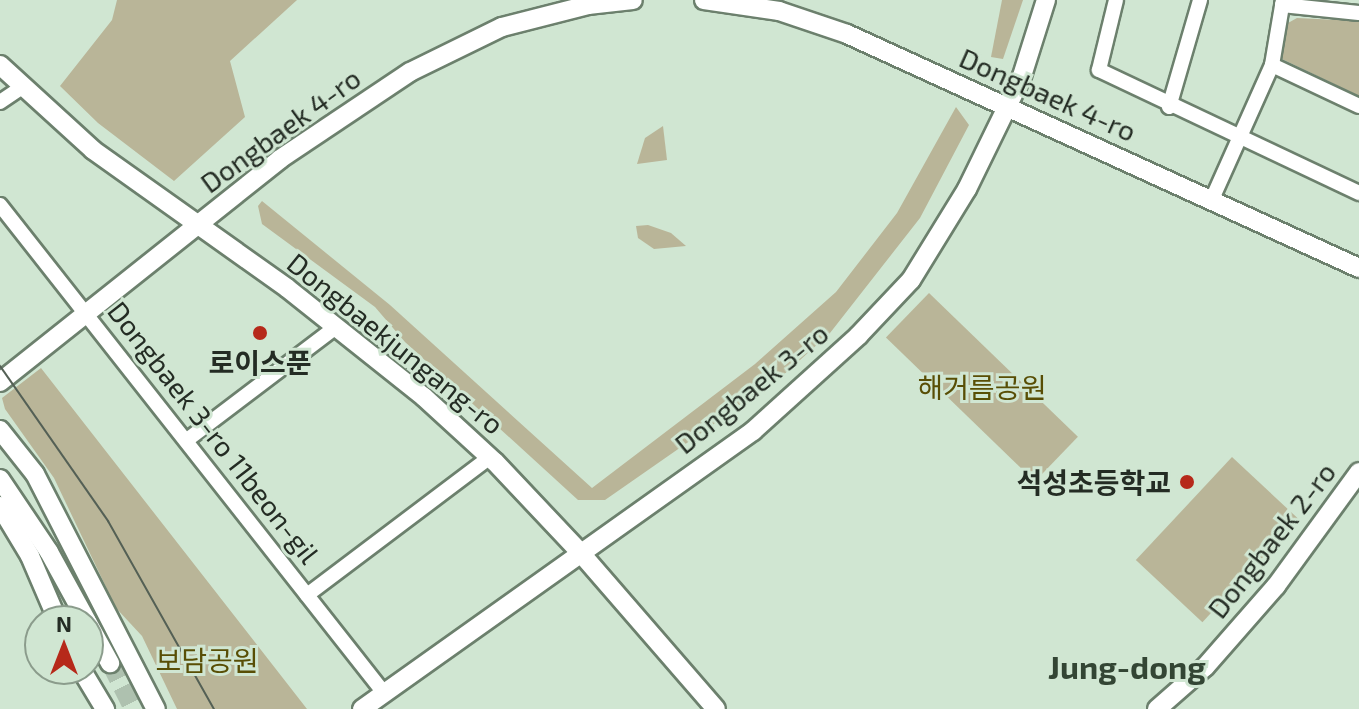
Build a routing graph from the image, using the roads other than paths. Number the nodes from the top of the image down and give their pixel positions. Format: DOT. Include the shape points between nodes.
graph roads {
  1 [pos="633,0"];
  2 [pos="704,0"];
  3 [pos="1046,0"];
  4 [pos="1116,0"];
  5 [pos="1200,0"];
  6 [pos="1283,3"];
  7 [pos="1359,13"];
  8 [pos="0,65"];
  9 [pos="1272,65"];
  10 [pos="21,88"];
  11 [pos="0,102"];
  12 [pos="1359,106"];
  13 [pos="1004,107"];
  14 [pos="1169,107"];
  15 [pos="1241,140"];
  16 [pos="1358,189"];
  17 [pos="1213,197"];
  18 [pos="0,205"];
  19 [pos="199,225"];
  20 [pos="1359,268"];
  21 [pos="88,312"];
  22 [pos="337,326"];
  23 [pos="0,382"];
  24 [pos="0,430"];
  25 [pos="187,440"];
  26 [pos="0,447"];
  27 [pos="490,457"];
  28 [pos="1359,472"];
  29 [pos="0,479"];
  30 [pos="0,506"];
  31 [pos="579,551"];
  32 [pos="307,595"];
  33 [pos="51,605"];
  34 [pos="78,605"];
  35 [pos="91,605"];
  36 [pos="104,633"];
  37 [pos="104,644"];
  38 [pos="91,685"];
  39 [pos="384,693"];
  40 [pos="105,709"];
  41 [pos="156,709"];
  42 [pos="362,709"];
  43 [pos="716,709"];
  44 [pos="1157,709"];
  1 -- 19 [label="street, Dongbaek 4-ro" via="535,17 438,56 290,151"];
  2 -- 13 [label="street, Dongbaek 4-ro" via="811,21"];
  3 -- 13 [label="street, Dongbaek 3-ro" via="1022,76"];
  4 -- 14 [label="street" via="1099,70"];
  5 -- 14 [label="street"];
  6 -- 7 [label="street"];
  6 -- 9 [label="street"];
  8 -- 10 [label="street, Dongbaekjungang-ro"];
  9 -- 12 [label="street"];
  9 -- 15 [label="street"];
  10 -- 11 [label="street"];
  10 -- 19 [label="street, Dongbaekjungang-ro" via="93,150"];
  13 -- 17 [label="street, Dongbaek 4-ro"];
  13 -- 31 [label="street, Dongbaek 3-ro" via="967,189 911,280 858,336 753,431"];
  14 -- 15 [label="street"];
  15 -- 16 [label="street"];
  15 -- 17 [label="street"];
  17 -- 20 [label="street, Dongbaek 4-ro"];
  18 -- 21 [label="street, Dongbaek 3-ro 11beon-gil"];
  19 -- 21 [label="street, Dongbaek 4-ro"];
  19 -- 22 [label="street, Dongbaekjungang-ro"];
  21 -- 23 [label="street, Dongbaek 4-ro"];
  21 -- 25 [label="street, Dongbaek 3-ro 11beon-gil"];
  22 -- 25 [label="street"];
  22 -- 27 [label="street, Dongbaekjungang-ro"];
  24 -- 41 [label="street" via="35,474"];
  25 -- 32 [label="street, Dongbaek 3-ro 11beon-gil"];
  26 -- 35 [label="street" via="64,548"];
  27 -- 31 [label="street, Dongbaekjungang-ro"];
  27 -- 32 [label="street"];
  28 -- 44 [label="street, Dongbaek 2-ro" via="1276,586 1205,667"];
  29 -- 34 [label="street"];
  30 -- 33 [label="street"];
  31 -- 39 [label="street, Dongbaek 3-ro"];
  31 -- 43 [label="street, Dongbaekjungang-ro"];
  32 -- 39 [label="street, Dongbaek 3-ro 11beon-gil"];
  36 -- 37 [label="street" via="117,661"];
  38 -- 40 [label="street"];
  39 -- 42 [label="street, Dongbaek 3-ro"];
}
